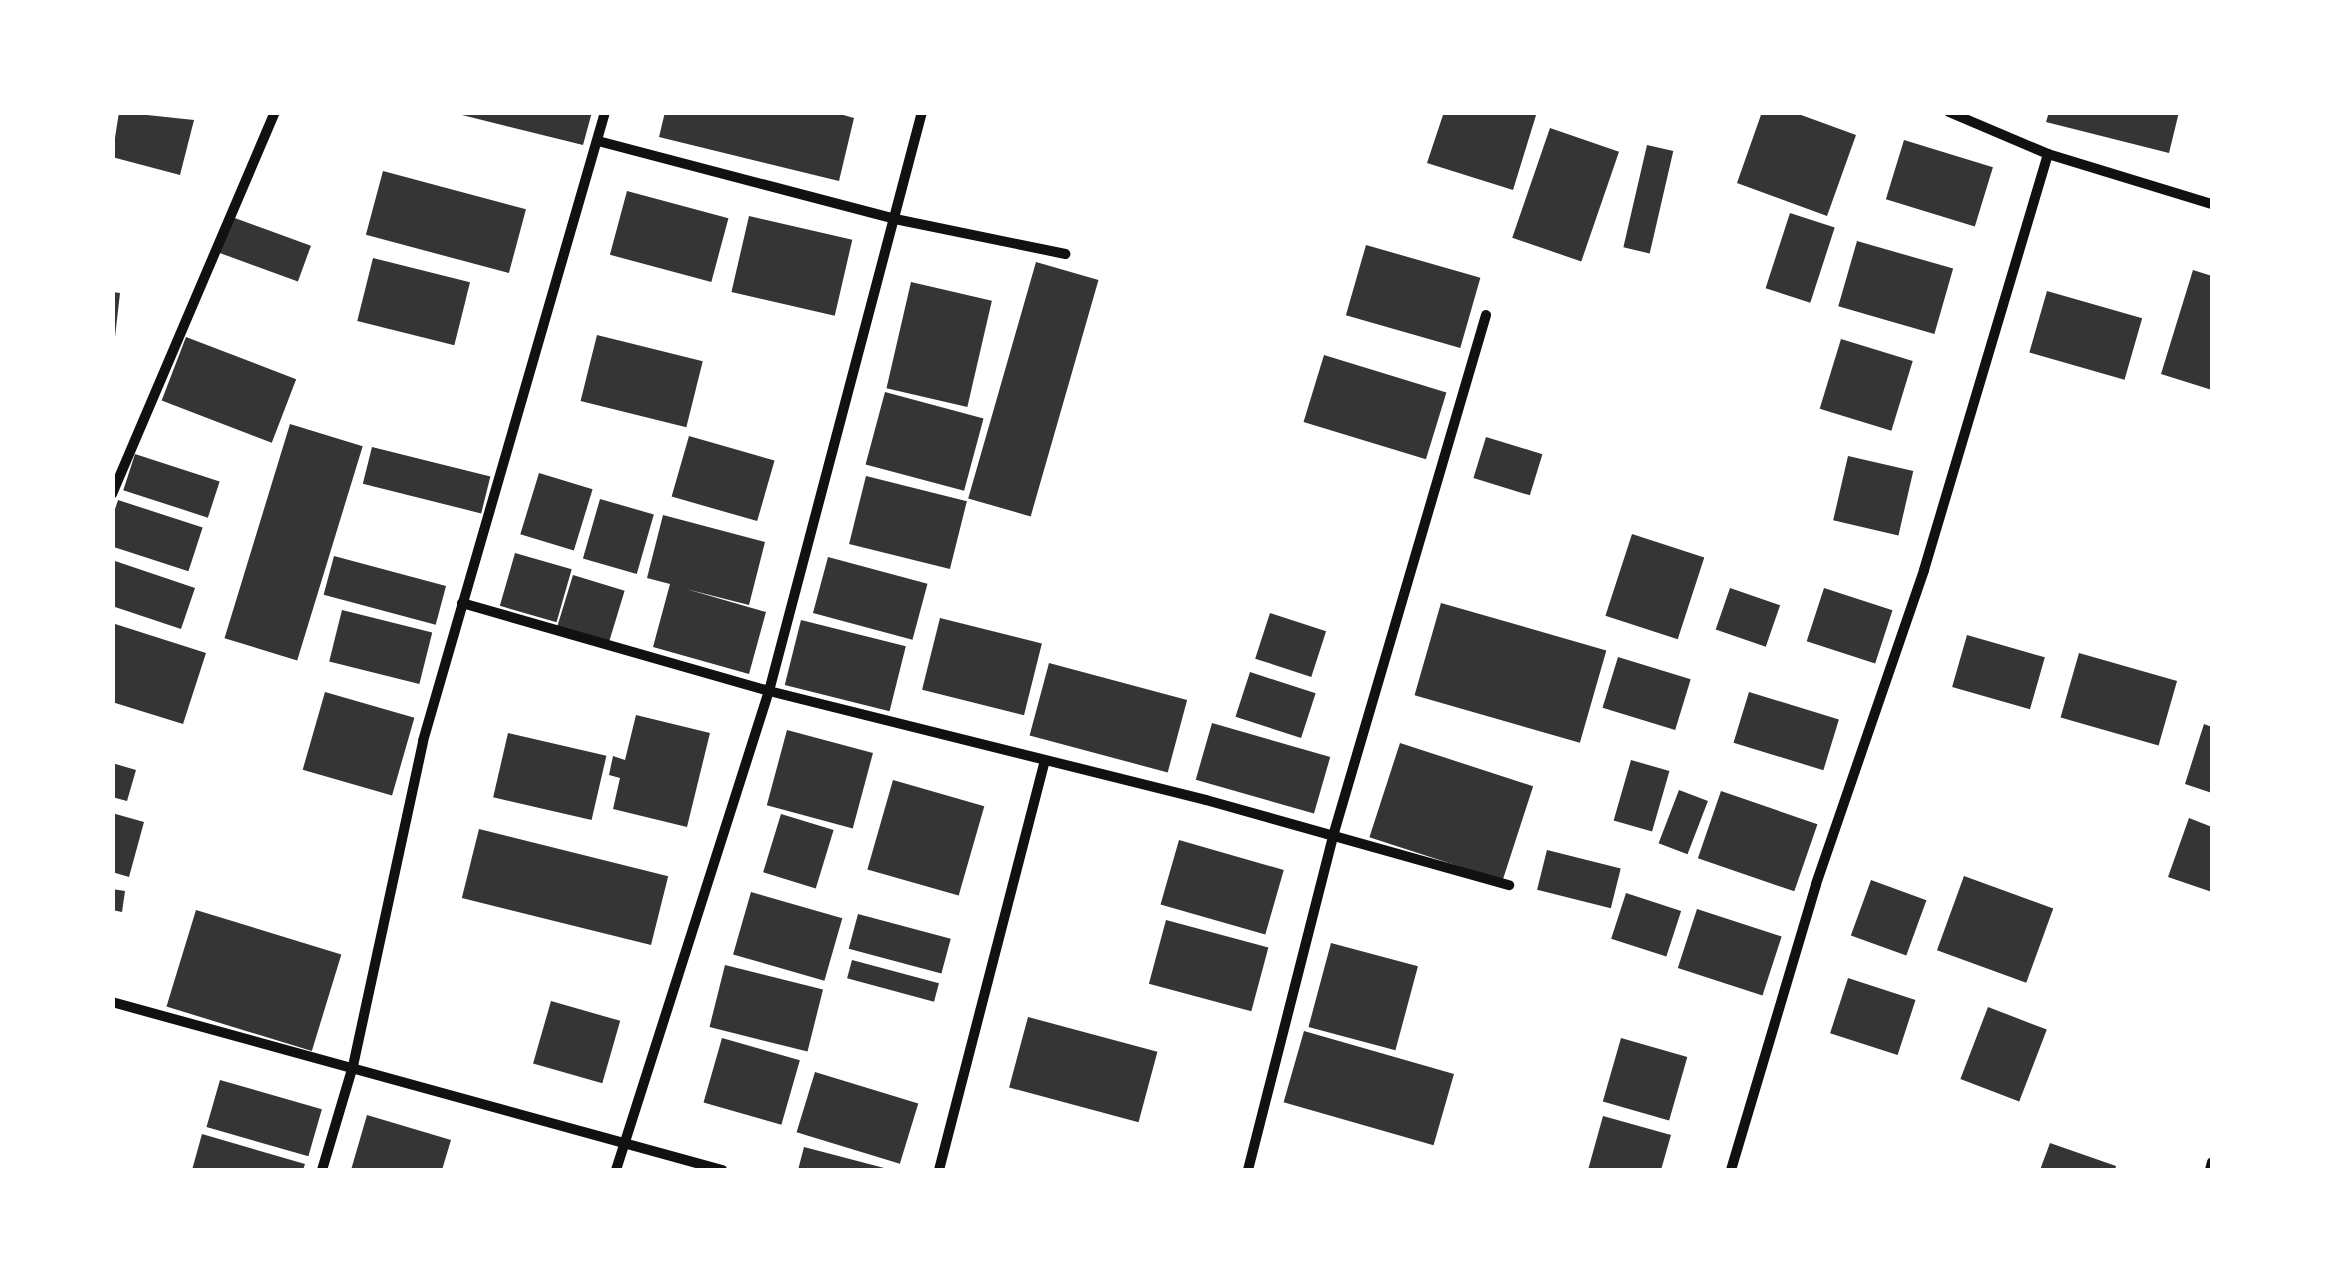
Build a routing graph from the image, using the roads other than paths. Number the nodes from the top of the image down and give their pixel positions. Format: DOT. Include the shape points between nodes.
graph roads {
  1 [pos="275,112"];
  2 [pos="605,112"];
  3 [pos="922,112"];
  4 [pos="1950,112"];
  5 [pos="598,141"];
  6 [pos="2048,154"];
  7 [pos="2212,204"];
  8 [pos="895,219"];
  9 [pos="1065,254"];
  10 [pos="1486,315"];
  11 [pos="112,494"];
  12 [pos="462,603"];
  13 [pos="769,691"];
  14 [pos="1045,760"];
  15 [pos="1333,836"];
  16 [pos="1509,885"];
  17 [pos="112,1002"];
  18 [pos="353,1066"];
  19 [pos="626,1143"];
  20 [pos="2212,1162"];
  21 [pos="322,1170"];
  22 [pos="616,1170"];
  23 [pos="722,1170"];
  24 [pos="940,1170"];
  25 [pos="1248,1170"];
  26 [pos="1731,1170"];
  27 [pos="2210,1170"];
  1 -- 11 [label="street"];
  2 -- 5 [label="street"];
  3 -- 8 [label="street"];
  4 -- 6 [label="street"];
  5 -- 8 [label="street"];
  5 -- 12 [label="street"];
  6 -- 7 [label="street"];
  6 -- 26 [label="street" via="1924,570 1816,884"];
  8 -- 9 [label="street"];
  8 -- 13 [label="street"];
  10 -- 15 [label="street"];
  12 -- 13 [label="street"];
  12 -- 18 [label="street" via="422,741"];
  13 -- 14 [label="street"];
  13 -- 19 [label="street"];
  14 -- 15 [label="street"];
  14 -- 24 [label="street"];
  15 -- 16 [label="street"];
  15 -- 25 [label="street"];
  17 -- 18 [label="street"];
  18 -- 19 [label="street"];
  18 -- 21 [label="street"];
  19 -- 22 [label="street"];
  19 -- 23 [label="street"];
  20 -- 27 [label="street"];
}
